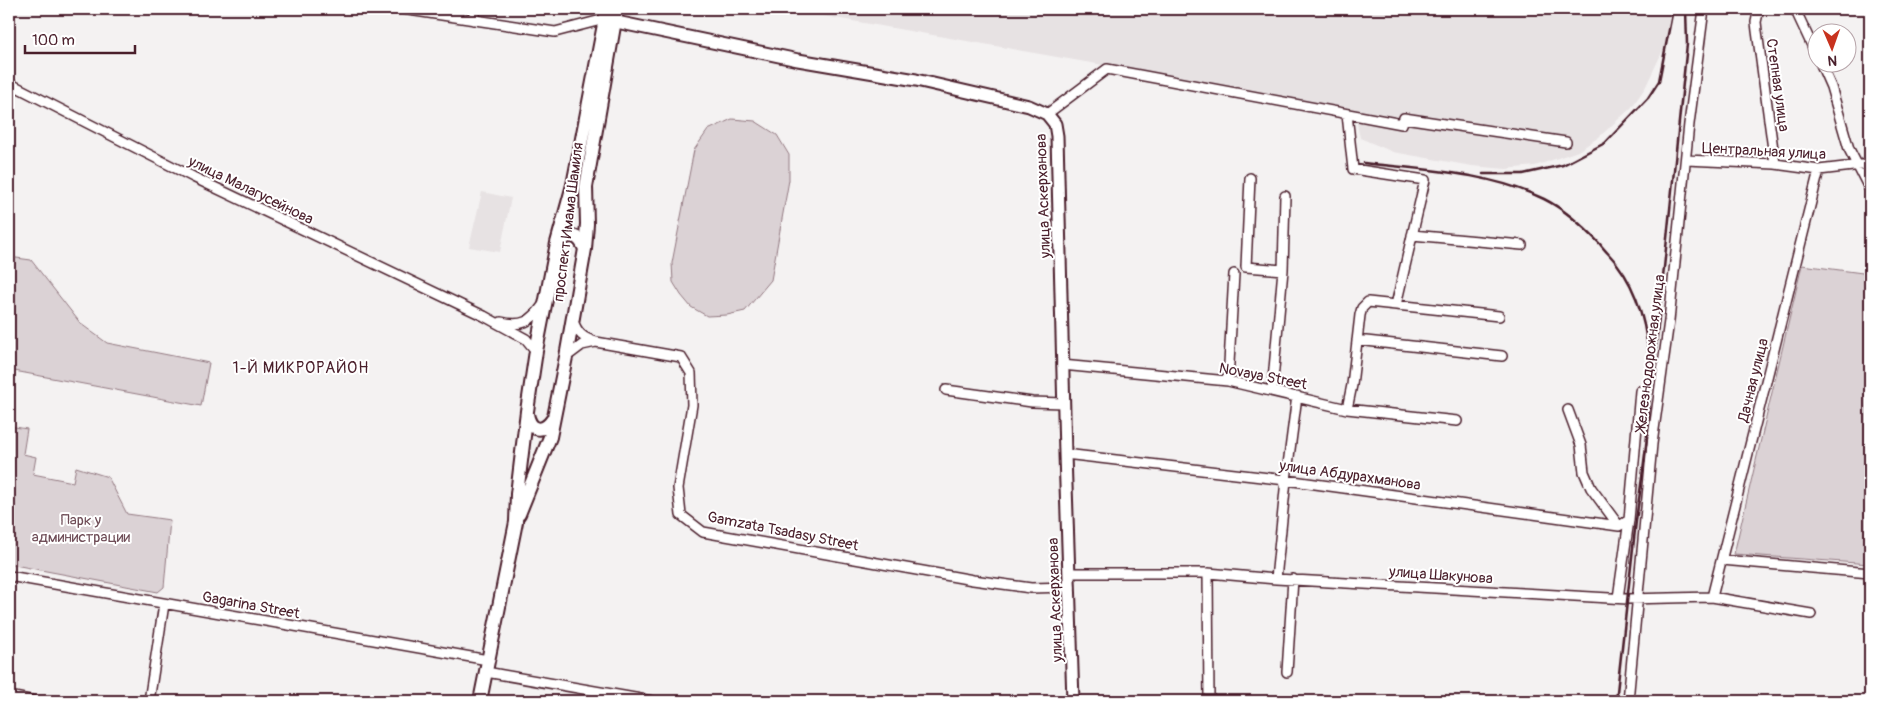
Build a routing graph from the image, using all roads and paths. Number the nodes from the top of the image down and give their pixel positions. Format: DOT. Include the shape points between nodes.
graph roads {
  1 [pos="405,9"];
  2 [pos="475,9"];
  3 [pos="1704,9"];
  4 [pos="1759,9"];
  5 [pos="1795,9"];
  6 [pos="611,14"];
  7 [pos="473,20"];
  8 [pos="1806,33"];
  9 [pos="1824,72"];
  10 [pos="9,83"];
  11 [pos="1047,114"];
  12 [pos="1347,114"];
  13 [pos="1566,142"];
  14 [pos="1686,160"];
  15 [pos="1775,164"];
  16 [pos="1858,164"];
  17 [pos="1870,164"];
  18 [pos="1819,170"];
  19 [pos="1250,178"];
  20 [pos="1870,190"];
  21 [pos="1285,196"];
  22 [pos="1412,235"];
  23 [pos="557,243"];
  24 [pos="1522,245"];
  25 [pos="584,249"];
  26 [pos="1283,270"];
  27 [pos="1234,274"];
  28 [pos="546,300"];
  29 [pos="1396,305"];
  30 [pos="484,316"];
  31 [pos="1499,316"];
  32 [pos="572,321"];
  33 [pos="1358,340"];
  34 [pos="596,342"];
  35 [pos="536,351"];
  36 [pos="1502,356"];
  37 [pos="566,357"];
  38 [pos="1062,365"];
  39 [pos="1228,381"];
  40 [pos="946,390"];
  41 [pos="1272,391"];
  42 [pos="1640,391"];
  43 [pos="1296,396"];
  44 [pos="1064,403"];
  45 [pos="1347,409"];
  46 [pos="1568,410"];
  47 [pos="527,411"];
  48 [pos="553,419"];
  49 [pos="1457,421"];
  50 [pos="1065,454"];
  51 [pos="1286,480"];
  52 [pos="1629,520"];
  53 [pos="516,522"];
  54 [pos="1619,526"];
  55 [pos="1722,560"];
  56 [pos="1069,573"];
  57 [pos="1208,573"];
  58 [pos="1870,573"];
  59 [pos="9,576"];
  60 [pos="1276,579"];
  61 [pos="1293,580"];
  62 [pos="1070,587"];
  63 [pos="1712,597"];
  64 [pos="1618,598"];
  65 [pos="1637,599"];
  66 [pos="164,604"];
  67 [pos="1810,614"];
  68 [pos="487,666"];
  69 [pos="1287,672"];
  70 [pos="9,696"];
  71 [pos="34,701"];
  72 [pos="149,701"];
  73 [pos="480,701"];
  74 [pos="652,701"];
  75 [pos="1073,701"];
  76 [pos="1209,701"];
  77 [pos="1321,701"];
  78 [pos="1337,701"];
  79 [pos="1628,701"];
  1 -- 7 [label="street"];
  2 -- 7 [label="street"];
  3 -- 14 [label="street, Железнодорожная улица"];
  4 -- 15 [label="street, Степная улица" via="1756,31"];
  5 -- 8 [label="street"];
  6 -- 7 [label="street" via="555,32"];
  6 -- 11 [label="street, улица Аскерханова" via="780,57 916,80 1029,106"];
  6 -- 23 [label="main road, проспект Имама Шамиля"];
  6 -- 25 [label="main road, проспект Имама Шамиля" via="586,186"];
  9 -- 16 [label="street" via="1849,149"];
  10 -- 30 [label="street, улица Малагусейнова" via="193,177"];
  11 -- 12 [label="street" via="1107,69"];
  11 -- 38 [label="street, улица Аскерханова" via="1055,124 1057,136"];
  12 -- 13 [label="street" via="1402,124 1404,118"];
  12 -- 22 [label="street" via="1353,169 1425,180"];
  14 -- 15 [label="street, Центральная улица"];
  14 -- 65 [label="street, Железнодорожная улица"];
  15 -- 18 [label="street, Центральная улица"];
  16 -- 17 [label="street, Центральная улица"];
  16 -- 18 [label="street, Центральная улица"];
  16 -- 20 [label="street"];
  18 -- 55 [label="street, Дачная улица"];
  19 -- 26 [label="street" via="1246,267"];
  21 -- 26 [label="street"];
  22 -- 24 [label="street"];
  22 -- 29 [label="street"];
  23 -- 25 [label="main road" via="565,236 577,237"];
  23 -- 28 [label="main road, проспект Имама Шамиля"];
  25 -- 32 [label="main road, проспект Имама Шамиля"];
  26 -- 41 [label="street"];
  27 -- 39 [label="street"];
  28 -- 30 [label="street" via="534,318 518,324"];
  28 -- 35 [label="main road, проспект Имама Шамиля"];
  29 -- 31 [label="street"];
  29 -- 33 [label="street" via="1364,304"];
  30 -- 35 [label="street" via="526,339"];
  32 -- 34 [label="street" via="584,338"];
  32 -- 37 [label="main road, проспект Имама Шамиля"];
  33 -- 36 [label="street"];
  33 -- 45 [label="street"];
  34 -- 37 [label="street" via="572,350"];
  34 -- 62 [label="street, Gamzata Tsadasy Street" via="681,357 691,373 692,405 678,488 681,514 703,532 973,580 1031,588"];
  35 -- 47 [label="main road, проспект Имама Шамиля"];
  37 -- 48 [label="main road, проспект Имама Шамиля"];
  38 -- 39 [label="street, Novaya Street"];
  38 -- 44 [label="street, улица Аскерханова"];
  39 -- 41 [label="street, Novaya Street"];
  40 -- 44 [label="street" via="1032,402"];
  41 -- 43 [label="street, Novaya Street"];
  42 -- 52 [label="street"];
  43 -- 45 [label="street, Novaya Street"];
  43 -- 51 [label="street"];
  44 -- 50 [label="street, улица Аскерханова"];
  45 -- 49 [label="street, Novaya Street"];
  46 -- 54 [label="street" via="1581,445 1584,472 1591,488"];
  47 -- 48 [label="main road" via="528,421 537,428 543,429"];
  47 -- 53 [label="main road, проспект Имама Шамиля"];
  48 -- 53 [label="main road, проспект Имама Шамиля" via="550,437"];
  50 -- 51 [label="street, улица Абдурахманова"];
  50 -- 56 [label="street, улица Аскерханова"];
  51 -- 54 [label="street, улица Абдурахманова"];
  51 -- 60 [label="street"];
  52 -- 54 [label="street"];
  52 -- 64 [label="street"];
  53 -- 68 [label="main road, проспект Имама Шамиля"];
  55 -- 58 [label="street"];
  55 -- 63 [label="street, Дачная улица"];
  56 -- 57 [label="street, улица Шакунова"];
  56 -- 62 [label="street, улица Аскерханова"];
  57 -- 60 [label="street, улица Шакунова"];
  57 -- 76 [label="street"];
  59 -- 66 [label="street, Gagarina Street"];
  60 -- 61 [label="street, улица Шакунова"];
  61 -- 64 [label="street, улица Шакунова"];
  61 -- 69 [label="street"];
  62 -- 75 [label="street, улица Аскерханова"];
  63 -- 65 [label="street, улица Шакунова"];
  63 -- 67 [label="street, улица Шакунова"];
  64 -- 65 [label="street, улица Шакунова"];
  65 -- 79 [label="street, Железнодорожная улица"];
  66 -- 68 [label="street, Gagarina Street"];
  66 -- 72 [label="street"];
  68 -- 73 [label="main road, проспект Имама Шамиля"];
  68 -- 74 [label="street, Gagarina Street"];
  70 -- 71 [label="street"];
  77 -- 78 [label="street"];
}
